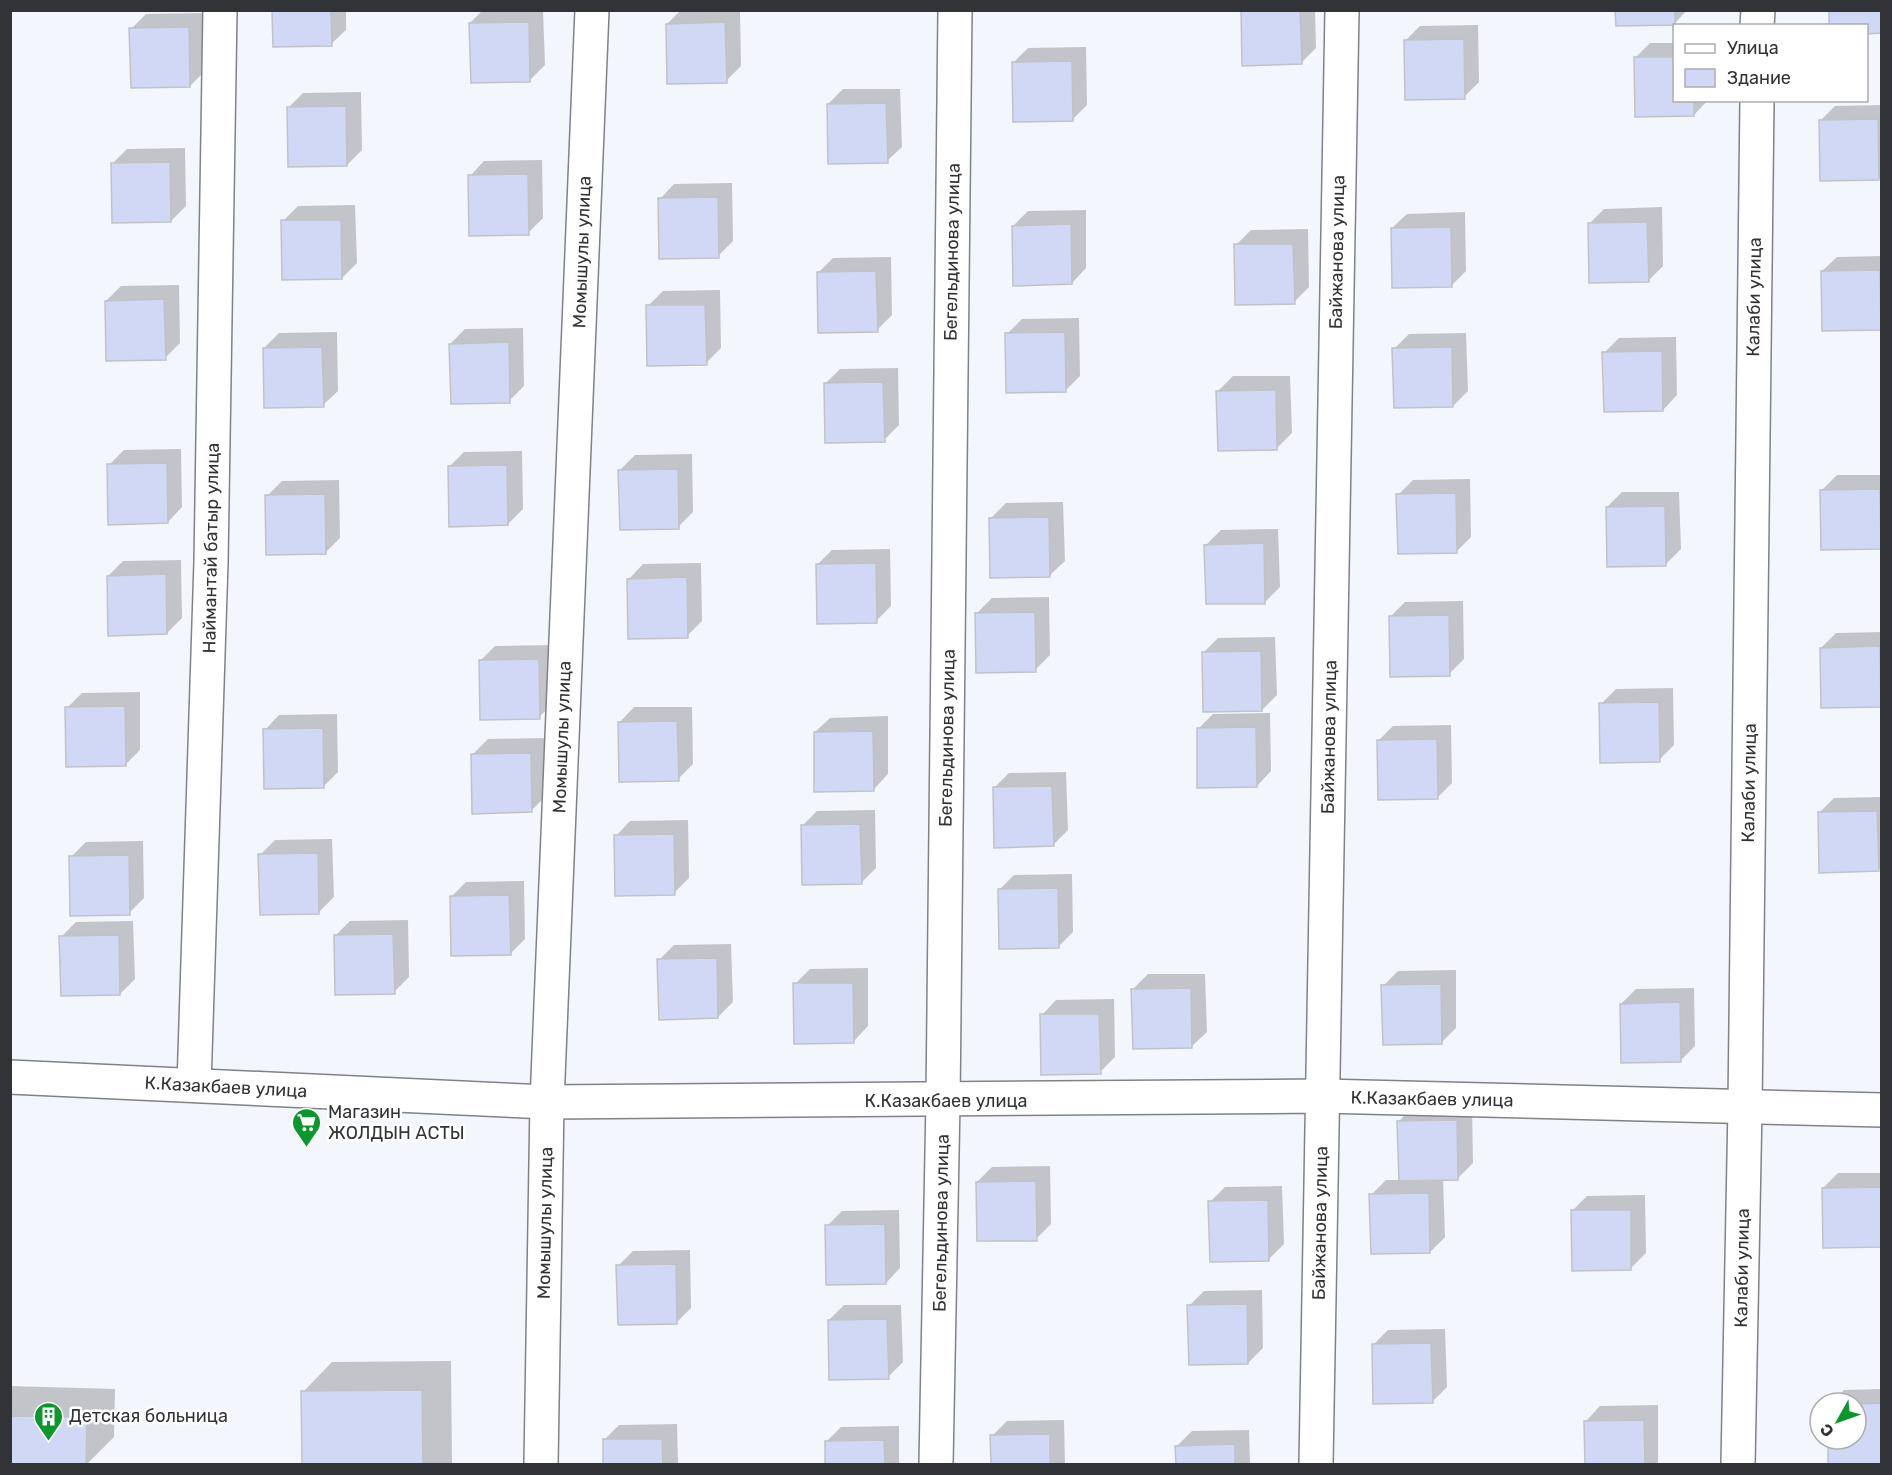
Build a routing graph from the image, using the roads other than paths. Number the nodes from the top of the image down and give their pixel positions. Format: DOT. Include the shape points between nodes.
graph roads {
  1 [pos="220,10"];
  2 [pos="592,10"];
  3 [pos="956,10"];
  4 [pos="1342,10"];
  5 [pos="1757,102"];
  6 [pos="10,1077"];
  7 [pos="194,1085"];
  8 [pos="1322,1096"];
  9 [pos="944,1101"];
  10 [pos="547,1102"];
  11 [pos="1745,1107"];
  12 [pos="1881,1110"];
  13 [pos="541,1464"];
  14 [pos="936,1464"];
  15 [pos="1316,1464"];
  16 [pos="1738,1464"];
  1 -- 7 [label="street, Наймантай батыр улица" via="212,562"];
  2 -- 10 [label="street, Момышулы улица"];
  3 -- 9 [label="street, Бегельдинова улица"];
  4 -- 8 [label="street, Байжанова улица"];
  5 -- 11 [label="street, Калаби улица"];
  6 -- 7 [label="street, К.Казакбаев улица"];
  7 -- 10 [label="street, К.Казакбаев улица"];
  8 -- 9 [label="street, К.Казакбаев улица"];
  8 -- 11 [label="street, К.Казакбаев улица"];
  8 -- 15 [label="street, Байжанова улица"];
  9 -- 10 [label="street, К.Казакбаев улица"];
  9 -- 14 [label="street, Бегельдинова улица"];
  10 -- 13 [label="street, Момышулы улица"];
  11 -- 12 [label="street, К.Казакбаев улица"];
  11 -- 16 [label="street, Калаби улица"];
}
